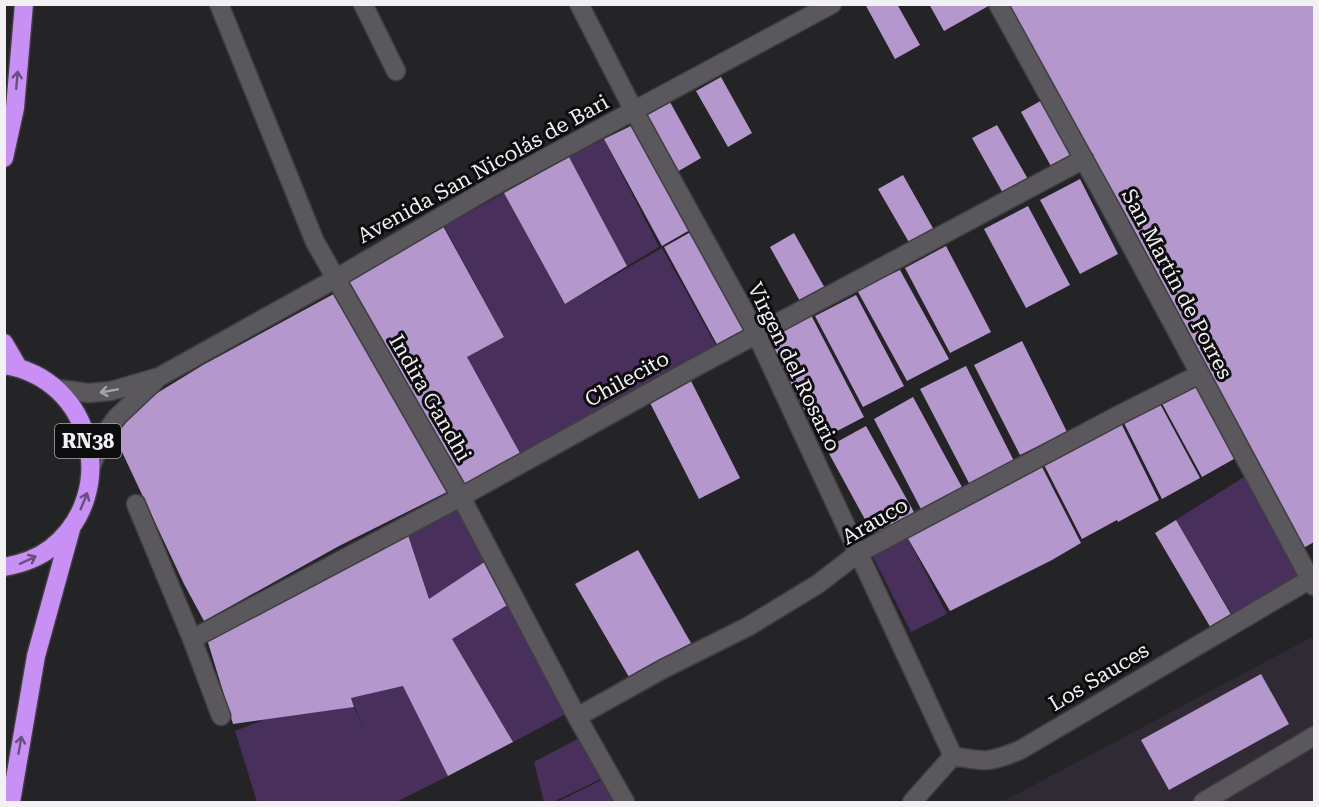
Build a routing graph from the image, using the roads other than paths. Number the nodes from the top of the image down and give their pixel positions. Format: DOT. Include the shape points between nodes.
graph roads {
  1 [pos="24,4"];
  2 [pos="219,4"];
  3 [pos="363,4"];
  4 [pos="579,4"];
  5 [pos="832,4"];
  6 [pos="998,4"];
  7 [pos="396,71"];
  8 [pos="634,111"];
  9 [pos="4,158"];
  10 [pos="1084,159"];
  11 [pos="335,279"];
  12 [pos="756,335"];
  13 [pos="4,343"];
  14 [pos="11,366"];
  15 [pos="1200,374"];
  16 [pos="159,377"];
  17 [pos="58,389"];
  18 [pos="92,464"];
  19 [pos="461,497"];
  20 [pos="136,504"];
  21 [pos="72,526"];
  22 [pos="858,554"];
  23 [pos="4,567"];
  24 [pos="1313,580"];
  25 [pos="192,639"];
  26 [pos="221,716"];
  27 [pos="577,717"];
  28 [pos="1314,736"];
  29 [pos="952,756"];
  30 [pos="11,802"];
  31 [pos="625,802"];
  32 [pos="912,802"];
  33 [pos="1203,802"];
  9 -- 1 [label="highway, one-way" via="15,108"];
  2 -- 11 [label="street, Indira Gandhi" via="315,242"];
  3 -- 7 [label="street"];
  4 -- 8 [label="street, Virgen del Rosario"];
  5 -- 8 [label="street, Avenida San Nicolás de Bari"];
  6 -- 10 [label="street, San Martín de Porres"];
  8 -- 11 [label="street, Avenida San Nicolás de Bari" via="490,188"];
  8 -- 12 [label="street, Virgen del Rosario"];
  10 -- 12 [label="street, Chilecito"];
  10 -- 15 [label="street, San Martín de Porres"];
  11 -- 16 [label="street, Avenida San Nicolás de Bari"];
  11 -- 19 [label="street, Indira Gandhi"];
  12 -- 19 [label="street, Chilecito"];
  12 -- 22 [label="street, Virgen del Rosario"];
  13 -- 14 [label="highway, RN38"];
  14 -- 17 [label="highway, RN38" via="39,376"];
  15 -- 22 [label="street, Arauco"];
  15 -- 24 [label="street, San Martín de Porres"];
  16 -- 17 [label="street, Avenida San Nicolás de Bari, one-way" via="111,391"];
  16 -- 18 [label="street, Avenida San Nicolás de Bari" via="117,417 103,436"];
  17 -- 18 [label="highway, RN38" via="76,410 87,436"];
  21 -- 18 [label="highway, RN38, one-way" via="87,496"];
  19 -- 25 [label="street, Chilecito"];
  19 -- 27 [label="street, Indira Gandhi"];
  20 -- 25 [label="street"];
  23 -- 21 [label="highway, RN38, one-way" via="24,563 51,548"];
  30 -- 21 [label="highway, RN38, one-way" via="36,656"];
  22 -- 27 [label="street, Arauco" via="749,626"];
  22 -- 29 [label="street, Virgen del Rosario"];
  24 -- 29 [label="street, Los Sauces" via="1020,750 985,762"];
  25 -- 26 [label="street"];
  27 -- 31 [label="street, Indira Gandhi"];
  28 -- 33 [label="street"];
  29 -- 32 [label="street"];
}
